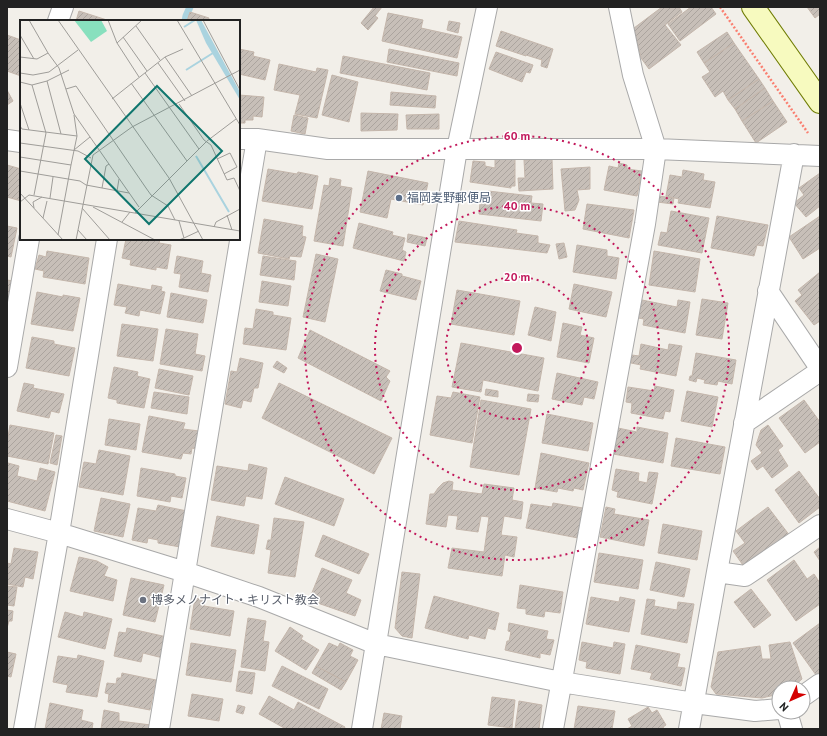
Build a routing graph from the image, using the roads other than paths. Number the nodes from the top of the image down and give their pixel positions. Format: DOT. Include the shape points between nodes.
graph roads {
  1 [pos="63,7"];
  2 [pos="487,7"];
  3 [pos="619,7"];
  4 [pos="753,7"];
  5 [pos="58,20"];
  6 [pos="820,102"];
  7 [pos="248,139"];
  8 [pos="7,140"];
  9 [pos="20,142"];
  10 [pos="456,149"];
  11 [pos="656,149"];
  12 [pos="794,154"];
  13 [pos="820,156"];
  14 [pos="240,194"];
  15 [pos="29,240"];
  16 [pos="107,240"];
  17 [pos="233,240"];
  18 [pos="768,291"];
  19 [pos="7,367"];
  20 [pos="820,368"];
  21 [pos="820,371"];
  22 [pos="744,423"];
  23 [pos="7,519"];
  24 [pos="820,525"];
  25 [pos="59,533"];
  26 [pos="185,572"];
  27 [pos="717,572"];
  28 [pos="376,644"];
  29 [pos="561,682"];
  30 [pos="820,684"];
  31 [pos="811,690"];
  32 [pos="694,704"];
  33 [pos="771,710"];
  34 [pos="24,729"];
  35 [pos="159,729"];
  36 [pos="362,729"];
  37 [pos="553,729"];
  38 [pos="689,729"];
  1 -- 5 [label="street"];
  2 -- 10 [label="street"];
  3 -- 11 [label="street" via="633,75"];
  4 -- 6 [label="street"];
  7 -- 10 [label="street" via="328,150"];
  7 -- 14 [label="street"];
  8 -- 9 [label="street"];
  10 -- 11 [label="street"];
  10 -- 28 [label="street"];
  11 -- 12 [label="street"];
  11 -- 29 [label="street" via="645,224"];
  12 -- 13 [label="street"];
  12 -- 18 [label="street"];
  15 -- 19 [label="street"];
  16 -- 25 [label="street"];
  17 -- 26 [label="street"];
  18 -- 20 [label="street"];
  18 -- 22 [label="street"];
  21 -- 22 [label="street"];
  22 -- 27 [label="street"];
  23 -- 25 [label="street"];
  24 -- 27 [label="street" via="745,576"];
  25 -- 26 [label="street"];
  25 -- 34 [label="street"];
  26 -- 28 [label="street" via="259,597"];
  26 -- 35 [label="street"];
  27 -- 32 [label="street"];
  28 -- 29 [label="street"];
  28 -- 36 [label="street"];
  29 -- 32 [label="street"];
  29 -- 37 [label="street"];
  30 -- 31 [label="street"];
  32 -- 33 [label="street" via="755,711"];
  32 -- 38 [label="street"];
}
